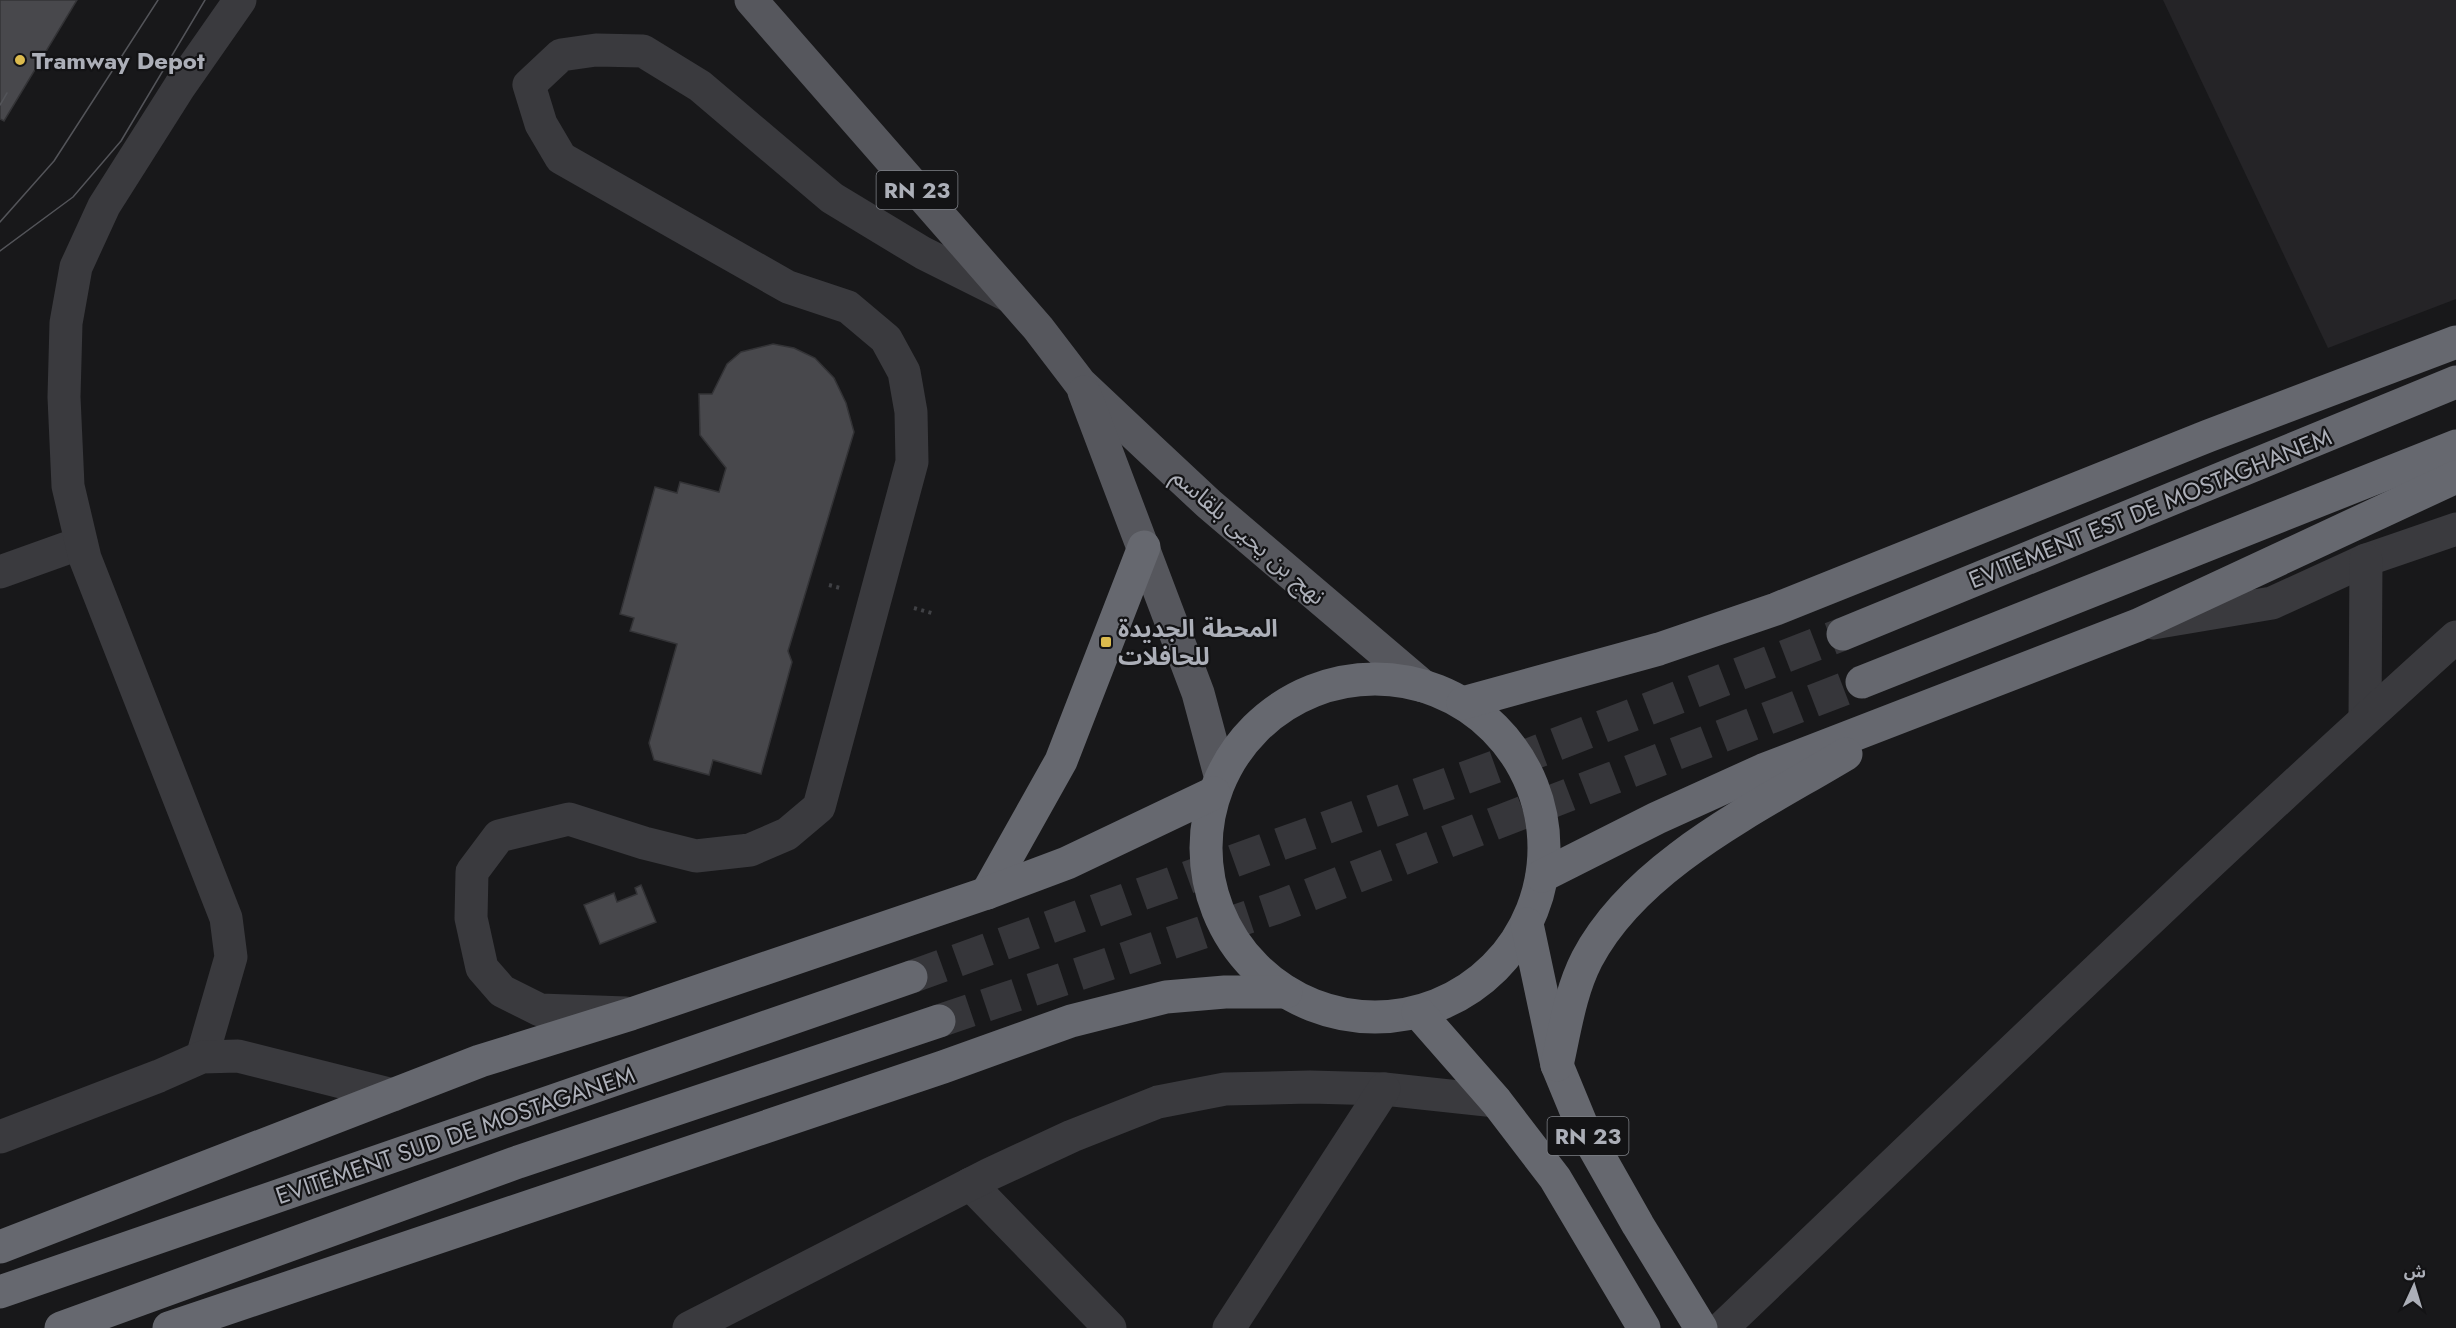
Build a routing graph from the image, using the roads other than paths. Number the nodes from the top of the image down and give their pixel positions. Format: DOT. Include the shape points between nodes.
graph roads {
  1 [pos="240,0"];
  2 [pos="751,0"];
  3 [pos="1010,296"];
  4 [pos="2456,342"];
  5 [pos="2456,382"];
  6 [pos="1080,383"];
  7 [pos="2456,446"];
  8 [pos="2456,477"];
  9 [pos="2456,529"];
  10 [pos="81,543"];
  11 [pos="1144,547"];
  12 [pos="2366,560"];
  13 [pos="0,573"];
  14 [pos="2138,625"];
  15 [pos="1843,634"];
  16 [pos="2456,637"];
  17 [pos="1862,682"];
  18 [pos="1423,686"];
  19 [pos="1462,703"];
  20 [pos="1923,708"];
  21 [pos="2365,718"];
  22 [pos="1217,784"];
  23 [pos="1542,876"];
  24 [pos="987,893"];
  25 [pos="1527,924"];
  26 [pos="911,977"];
  27 [pos="1286,992"];
  28 [pos="1418,1012"];
  29 [pos="631,1014"];
  30 [pos="939,1021"];
  31 [pos="201,1057"];
  32 [pos="1557,1065"];
  33 [pos="1384,1089"];
  34 [pos="393,1095"];
  35 [pos="1496,1101"];
  36 [pos="0,1137"];
  37 [pos="970,1184"];
  38 [pos="0,1247"];
  39 [pos="0,1292"];
  40 [pos="1625,1312"];
  41 [pos="61,1328"];
  42 [pos="170,1328"];
  43 [pos="689,1328"];
  44 [pos="1110,1328"];
  45 [pos="1229,1328"];
  46 [pos="1644,1328"];
  47 [pos="1701,1328"];
  48 [pos="1722,1328"];
  1 -- 10 [label="street" via="104,206 76,267 66,323 64,397 68,486"];
  2 -- 3 [label="main road, نهج بن يحيى بلقاسم / RN 23"];
  3 -- 6 [label="main road, نهج بن يحيى بلقاسم / RN 23"];
  3 -- 29 [label="street" via="923,253 832,198 700,86 643,51 596,50 561,55 529,85 541,124 561,158 788,287 848,307 879,332 904,372 911,411 912,462 819,807 787,834 750,850 696,856 569,819 500,837 472,872 471,918 482,968 501,991 540,1010"];
  4 -- 19 [label="highway" via="2208,436 1776,609 1659,650"];
  5 -- 15 [label="highway, EVITEMENT EST DE MOSTAGHANEM"];
  6 -- 11 [label="main road, نهج بن يحيى بلقاسم / RN 23"];
  6 -- 18 [label="main road, نهج بن يحيى بلقاسم / RN 23" via="1209,504"];
  7 -- 17 [label="highway"];
  8 -- 14 [label="highway"];
  9 -- 12 [label="street"];
  10 -- 13 [label="street"];
  10 -- 31 [label="street" via="226,918 231,957"];
  11 -- 22 [label="main road, نهج بن يحيى بلقاسم / RN 23" via="1198,693"];
  11 -- 24 [label="highway" via="1060,761"];
  12 -- 14 [label="street" via="2272,603"];
  12 -- 21 [label="street"];
  14 -- 20 [label="highway"];
  16 -- 21 [label="street"];
  18 -- 19 [label="highway"];
  18 -- 22 [label="highway" via="1378,679 1338,683 1299,697 1265,719 1237,749"];
  19 -- 23 [label="highway" via="1501,735 1529,777 1543,826"];
  20 -- 23 [label="highway" via="1763,770"];
  20 -- 32 [label="highway" via="1712,835 1650,882 1604,932 1587,959 1574,988"];
  21 -- 48 [label="street"];
  22 -- 24 [label="highway" via="1067,864"];
  22 -- 27 [label="highway" via="1206,828 1206,864 1214,900 1228,934 1251,963"];
  23 -- 25 [label="highway"];
  24 -- 29 [label="highway"];
  25 -- 28 [label="highway" via="1507,954 1481,979 1451,999"];
  25 -- 32 [label="highway, RN 23"];
  26 -- 39 [label="highway, EVITEMENT SUD DE MOSTAGANEM"];
  27 -- 28 [label="highway" via="1327,1010 1373,1017"];
  27 -- 42 [label="highway" via="1166,997 1071,1021"];
  28 -- 35 [label="highway, RN 23"];
  29 -- 34 [label="highway" via="480,1061"];
  30 -- 41 [label="highway, EVITEMENT SUD DE MOSTAGANEM" via="518,1162"];
  31 -- 34 [label="street" via="238,1056"];
  31 -- 36 [label="street"];
  32 -- 47 [label="highway, RN 23" via="1583,1128"];
  33 -- 35 [label="street"];
  33 -- 37 [label="street" via="1225,1089 1158,1102 1072,1136"];
  33 -- 45 [label="street"];
  34 -- 38 [label="highway"];
  35 -- 40 [label="highway, RN 23" via="1555,1178"];
  37 -- 43 [label="street"];
  37 -- 44 [label="street"];
  40 -- 46 [label="highway, RN 23"];
}
